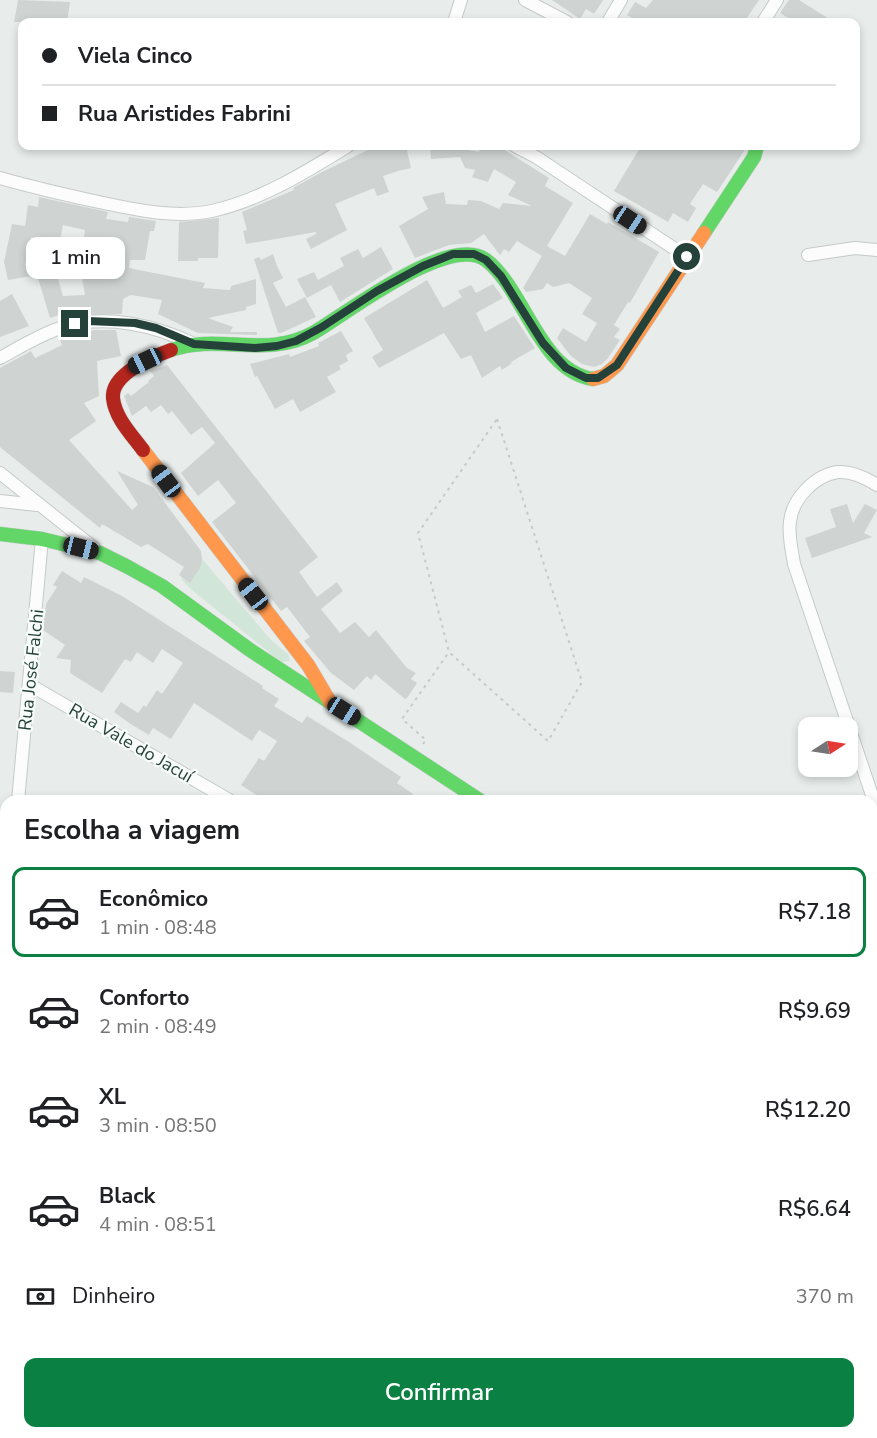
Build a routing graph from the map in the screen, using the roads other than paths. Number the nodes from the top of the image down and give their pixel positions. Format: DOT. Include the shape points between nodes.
graph roads {
  1 [pos="461,0"];
  2 [pos="525,0"];
  3 [pos="621,0"];
  4 [pos="777,0"];
  5 [pos="455,18"];
  6 [pos="559,18"];
  7 [pos="610,18"];
  8 [pos="766,18"];
  9 [pos="341,150"];
  10 [pos="521,150"];
  11 [pos="756,150"];
  12 [pos="0,178"];
  13 [pos="877,250"];
  14 [pos="808,255"];
  15 [pos="687,257"];
  16 [pos="194,344"];
  17 [pos="0,358"];
  18 [pos="0,473"];
  19 [pos="877,485"];
  20 [pos="0,501"];
  21 [pos="39,506"];
  22 [pos="0,534"];
  23 [pos="42,539"];
  24 [pos="100,553"];
  25 [pos="30,685"];
  26 [pos="330,702"];
  27 [pos="18,795"];
  28 [pos="221,795"];
  29 [pos="472,795"];
  30 [pos="872,795"];
  1 -- 5 [label="street"];
  2 -- 6 [label="street"];
  3 -- 7 [label="street"];
  4 -- 8 [label="street"];
  9 -- 12 [label="street" via="247,201 210,212 166,214"];
  10 -- 15 [label="street"];
  11 -- 15 [label="street"];
  13 -- 14 [label="street" via="855,248"];
  15 -- 16 [label="street" via="617,365 598,378 586,378 566,368 543,343 501,276 474,254 453,254 423,266 296,341 255,348"];
  16 -- 17 [label="street" via="135,323 88,321 62,327"];
  16 -- 26 [label="street" via="134,367 118,380 113,393 115,408 308,665"];
  18 -- 21 [label="street"];
  19 -- 30 [label="street" via="863,476 838,472 814,482 799,498 790,522 794,564"];
  20 -- 21 [label="street"];
  21 -- 24 [label="street"];
  22 -- 23 [label="street"];
  23 -- 24 [label="street"];
  23 -- 25 [label="street, Rua José Falchi"];
  24 -- 26 [label="street" via="162,586"];
  25 -- 27 [label="street, Rua José Falchi"];
  25 -- 28 [label="street, Rua Vale do Jacuí"];
  26 -- 29 [label="street"];
}
